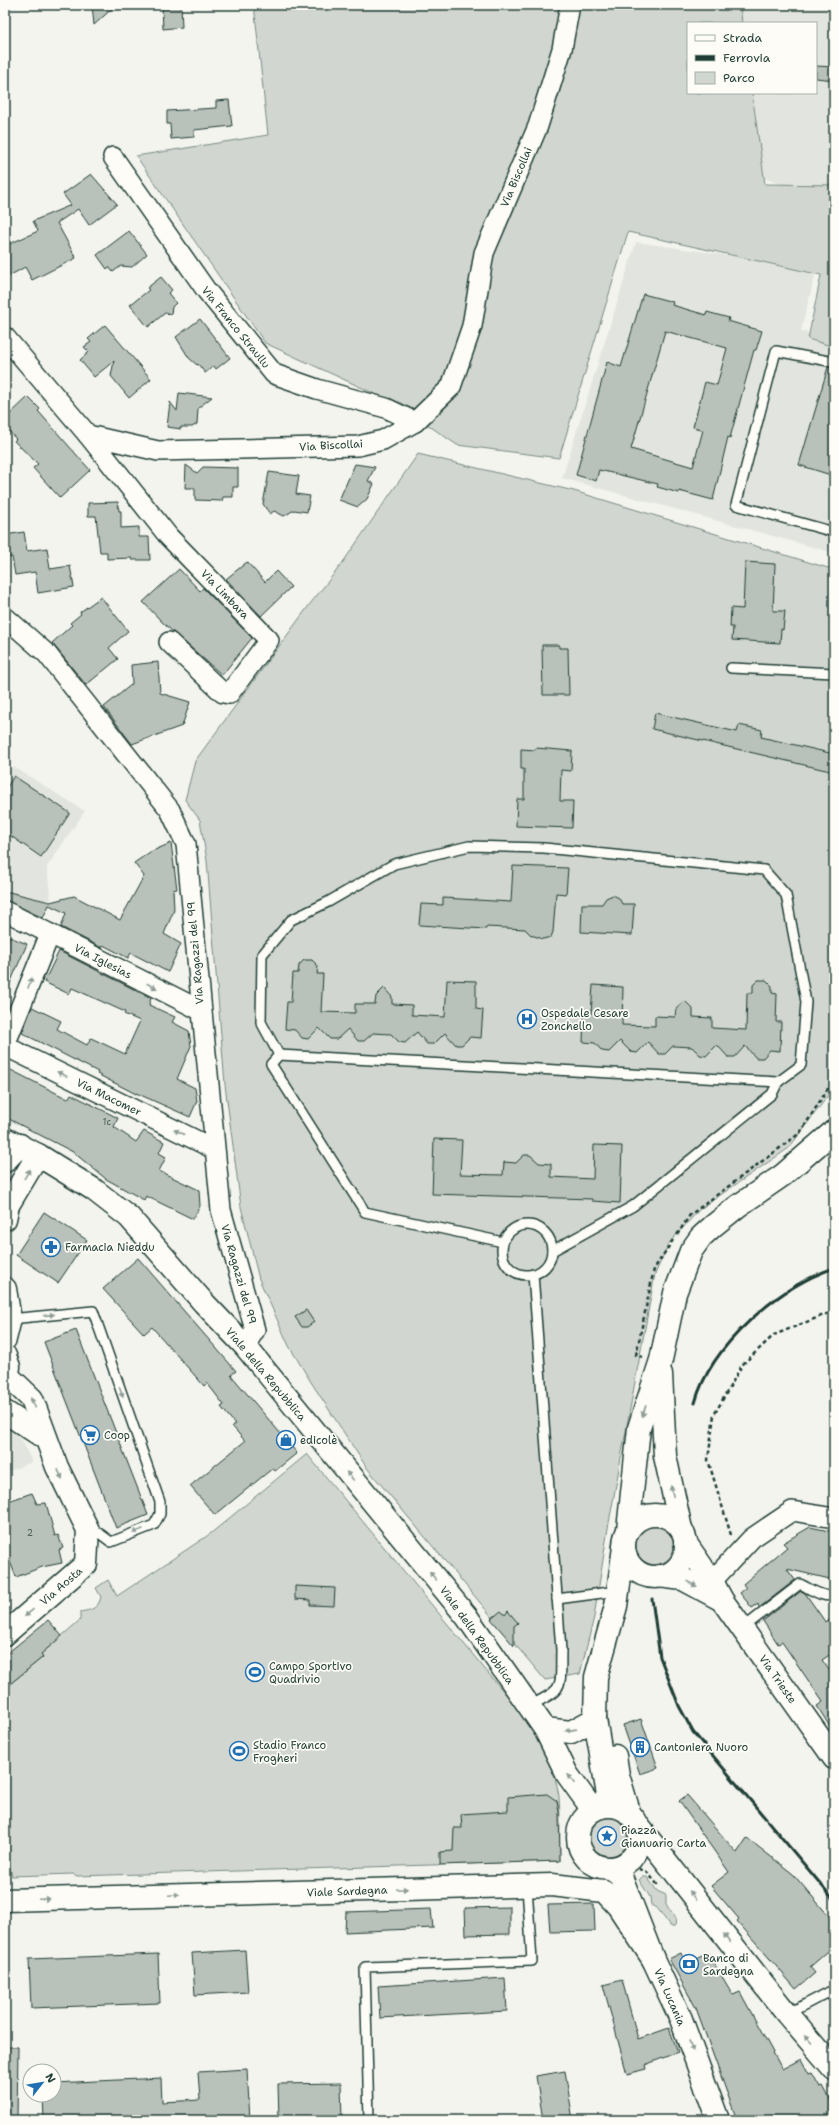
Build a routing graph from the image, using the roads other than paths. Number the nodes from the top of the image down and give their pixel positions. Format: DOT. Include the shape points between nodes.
graph roads {
  1 [pos="570,5"];
  2 [pos="113,157"];
  3 [pos="6,336"];
  4 [pos="834,362"];
  5 [pos="416,422"];
  6 [pos="88,435"];
  7 [pos="834,532"];
  8 [pos="5,617"];
  9 [pos="170,642"];
  10 [pos="731,668"];
  11 [pos="834,672"];
  12 [pos="5,911"];
  13 [pos="50,934"];
  14 [pos="200,1010"];
  15 [pos="11,1011"];
  16 [pos="5,1045"];
  17 [pos="279,1055"];
  18 [pos="778,1082"];
  19 [pos="834,1131"];
  20 [pos="21,1147"];
  21 [pos="214,1149"];
  22 [pos="834,1149"];
  23 [pos="5,1161"];
  24 [pos="783,1175"];
  25 [pos="5,1219"];
  26 [pos="503,1242"];
  27 [pos="552,1251"];
  28 [pos="533,1274"];
  29 [pos="5,1289"];
  30 [pos="7,1329"];
  31 [pos="245,1346"];
  32 [pos="661,1360"];
  33 [pos="6,1372"];
  34 [pos="5,1412"];
  35 [pos="45,1438"];
  36 [pos="834,1518"];
  37 [pos="88,1530"];
  38 [pos="683,1536"];
  39 [pos="626,1539"];
  40 [pos="653,1576"];
  41 [pos="717,1590"];
  42 [pos="834,1595"];
  43 [pos="616,1598"];
  44 [pos="557,1599"];
  45 [pos="743,1628"];
  46 [pos="5,1634"];
  47 [pos="529,1706"];
  48 [pos="602,1716"];
  49 [pos="545,1729"];
  50 [pos="831,1748"];
  51 [pos="597,1809"];
  52 [pos="633,1819"];
  53 [pos="612,1870"];
  54 [pos="552,1885"];
  55 [pos="527,1887"];
  56 [pos="5,1900"];
  57 [pos="653,1959"];
  58 [pos="834,1999"];
  59 [pos="787,2014"];
  60 [pos="834,2069"];
  61 [pos="369,2120"];
  62 [pos="718,2120"];
  1 -- 5 [label="street, Via Biscollai" via="562,49 538,126 484,253 472,326 451,387"];
  2 -- 5 [label="street, Via Franco Straullu" via="206,290 274,374 386,408"];
  3 -- 6 [label="street"];
  4 -- 7 [label="lane" via="776,351 736,505"];
  5 -- 6 [label="street, Via Biscollai" via="383,440 358,446 158,451"];
  6 -- 9 [label="street, Via Limbara" via="169,537 269,640 229,694 223,693"];
  8 -- 14 [label="street, Via Ragazzi del 99" via="47,654 170,810 186,844"];
  10 -- 11 [label="lane"];
  12 -- 13 [label="street, Via Iglesias"];
  13 -- 14 [label="street, Via Iglesias, one-way"];
  15 -- 13 [label="street, one-way"];
  14 -- 21 [label="street, Via Ragazzi del 99"];
  15 -- 16 [label="street"];
  21 -- 16 [label="street, Via Macomer, one-way"];
  17 -- 18 [label="lane"];
  17 -- 18 [label="lane" via="261,1022 262,955 292,920 394,864 470,846 544,848 764,870 786,895 806,1002 801,1065"];
  17 -- 26 [label="lane" via="271,1064 365,1212"];
  18 -- 27 [label="lane" via="772,1094 633,1206"];
  19 -- 24 [label="street"];
  20 -- 23 [label="street"];
  25 -- 20 [label="street, one-way"];
  20 -- 31 [label="street, Viale della Repubblica" via="93,1189 129,1217"];
  21 -- 31 [label="street, Via Ragazzi del 99" via="221,1210 255,1330"];
  22 -- 24 [label="street"];
  24 -- 32 [label="street" via="719,1221 701,1237 691,1251 675,1293"];
  26 -- 27 [label="lane" via="512,1229 527,1224 545,1232 551,1242"];
  26 -- 28 [label="lane" via="503,1257 511,1270 526,1275"];
  27 -- 28 [label="lane" via="547,1266"];
  28 -- 44 [label="lane"];
  29 -- 30 [label="street"];
  30 -- 37 [label="lane, one-way" via="93,1311 160,1502 160,1514 154,1525 111,1542 99,1533"];
  47 -- 31 [label="street, Viale della Repubblica, one-way" via="467,1617"];
  38 -- 32 [label="street, one-way" via="665,1456"];
  32 -- 39 [label="street, one-way" via="639,1428"];
  35 -- 33 [label="street, one-way" via="32,1399"];
  34 -- 35 [label="street"];
  35 -- 37 [label="street, one-way" via="65,1486"];
  36 -- 41 [label="street" via="792,1511 752,1538 737,1553"];
  37 -- 46 [label="street, Via Aosta, one-way" via="86,1564"];
  38 -- 39 [label="street" via="669,1519 654,1515 639,1519"];
  38 -- 40 [label="street" via="682,1560 676,1568"];
  38 -- 41 [label="street, Via Trieste"];
  39 -- 40 [label="street" via="626,1557 630,1565"];
  39 -- 43 [label="street"];
  40 -- 41 [label="street, Via Trieste, one-way" via="683,1579"];
  40 -- 43 [label="street" via="630,1586"];
  41 -- 45 [label="street, Via Trieste"];
  42 -- 45 [label="lane" via="817,1592 800,1584"];
  43 -- 44 [label="lane"];
  43 -- 48 [label="street" via="606,1647 596,1678"];
  44 -- 47 [label="lane" via="561,1650 560,1686 553,1694"];
  45 -- 50 [label="street, Via Trieste"];
  47 -- 49 [label="street, Viale della Repubblica"];
  48 -- 49 [label="street, one-way" via="571,1732"];
  48 -- 51 [label="street" via="608,1795"];
  48 -- 52 [label="street"];
  51 -- 49 [label="street, Viale della Repubblica, one-way" via="567,1774"];
  51 -- 52 [label="street" via="619,1808"];
  51 -- 53 [label="street" via="580,1824 578,1844 588,1861"];
  52 -- 53 [label="street" via="640,1838 636,1852 625,1864"];
  59 -- 52 [label="street, one-way"];
  53 -- 54 [label="street"];
  53 -- 57 [label="street, Via Lucania"];
  54 -- 55 [label="street, Viale Sardegna"];
  54 -- 57 [label="street, Viale Sardegna" via="604,1891 618,1906"];
  56 -- 55 [label="street, Viale Sardegna, one-way"];
  55 -- 61 [label="lane" via="532,1960 365,1967"];
  57 -- 62 [label="street, Via Lucania, one-way" via="681,2019"];
  58 -- 59 [label="lane" via="828,1992"];
  60 -- 59 [label="street, one-way"];
}
